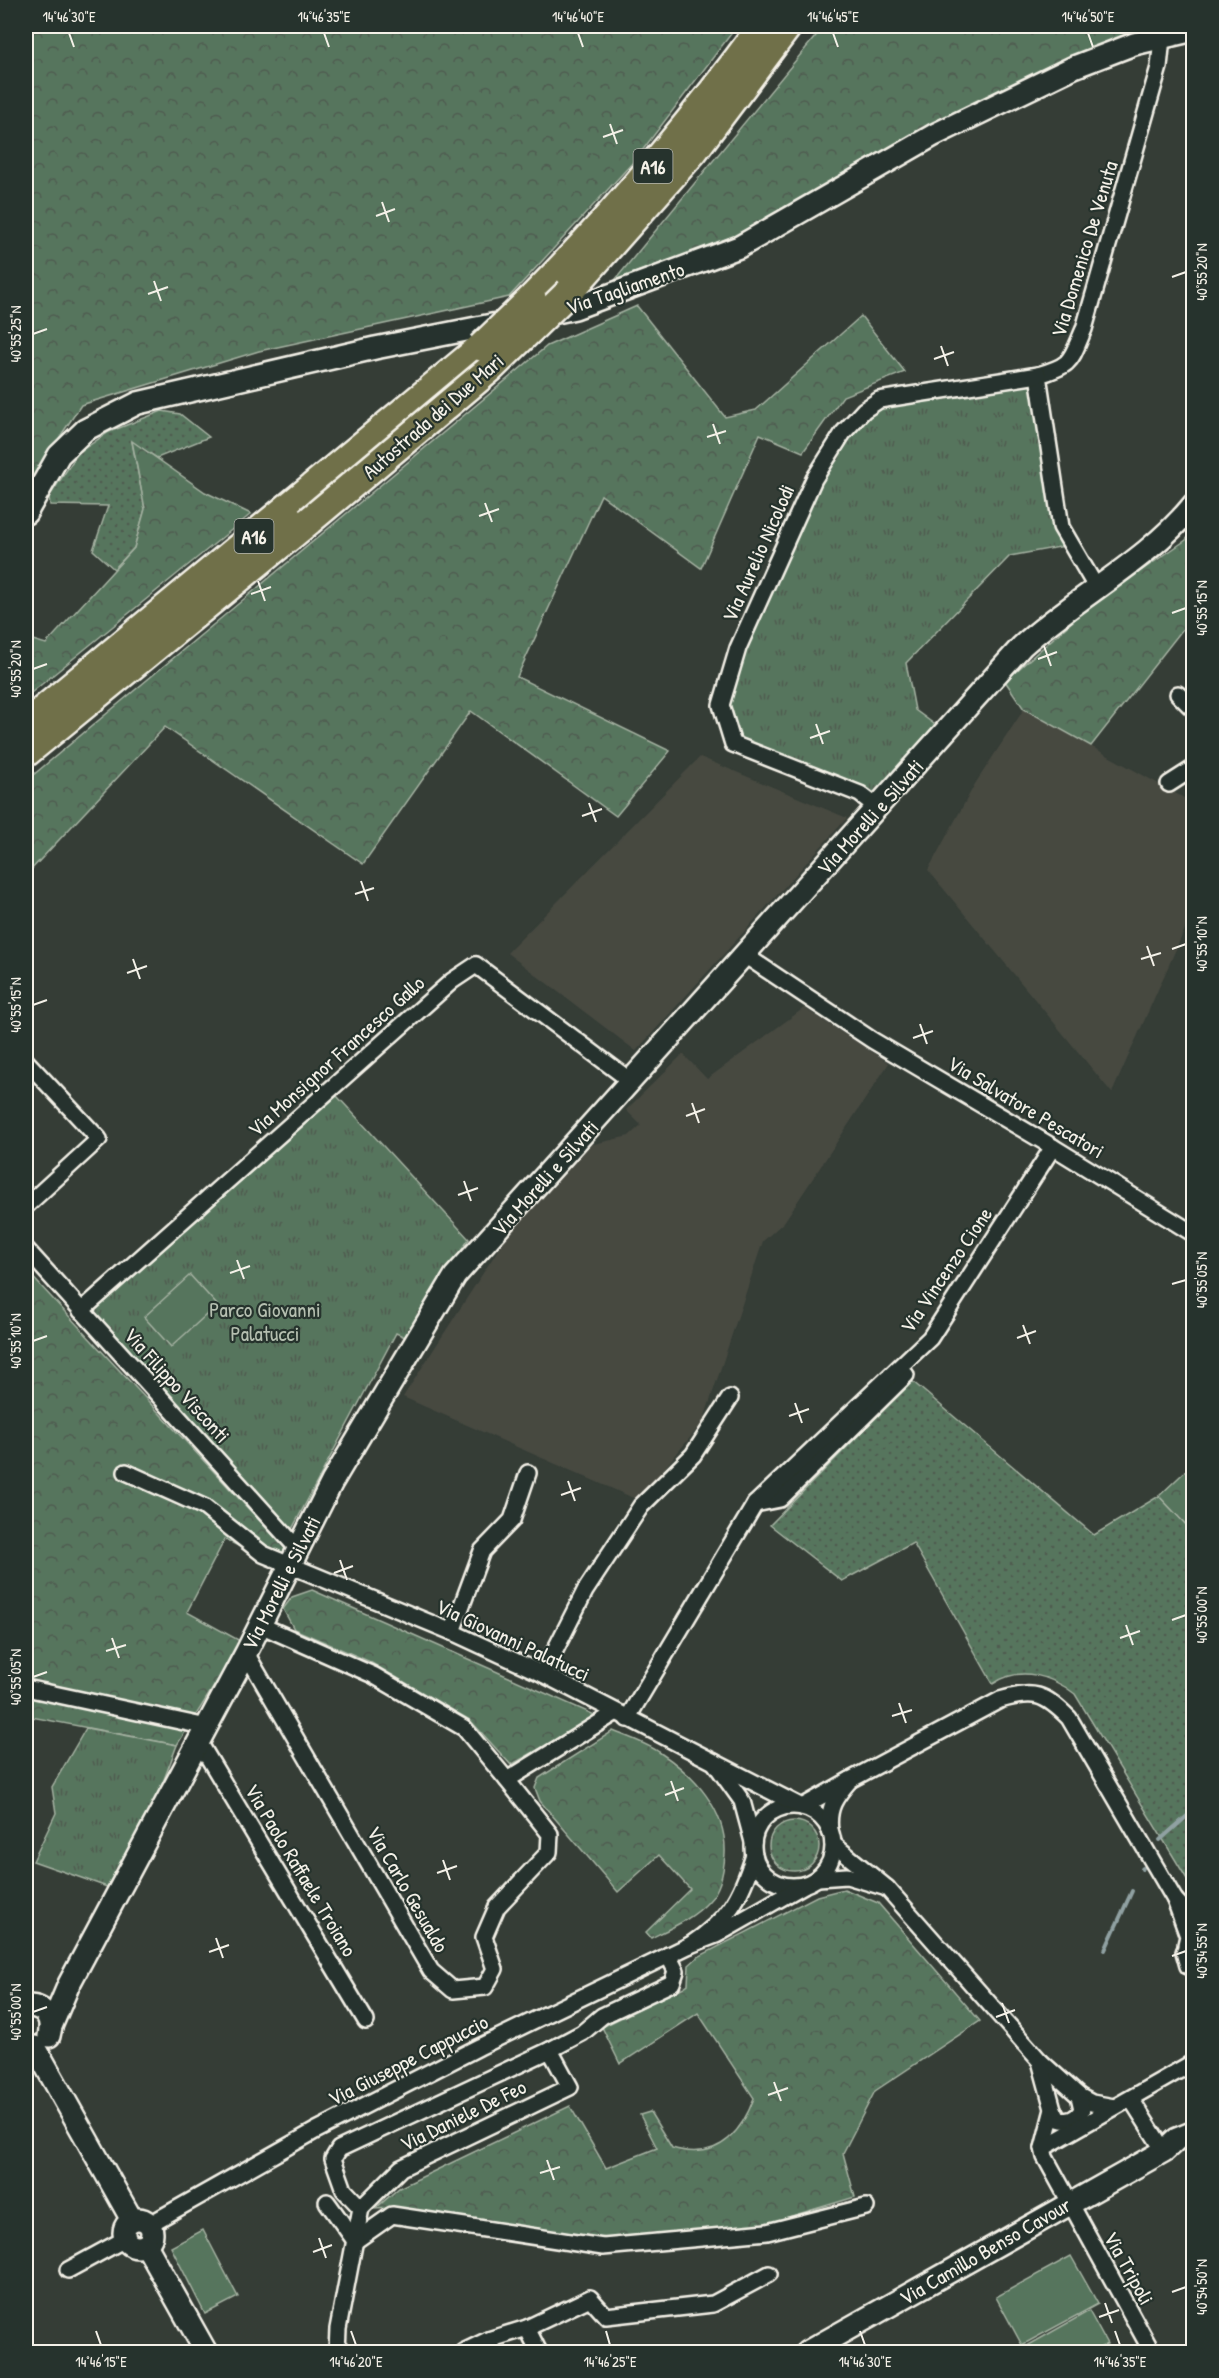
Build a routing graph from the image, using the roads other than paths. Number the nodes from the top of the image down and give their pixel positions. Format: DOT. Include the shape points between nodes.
graph roads {
  1 [pos="762,26"];
  2 [pos="788,26"];
  3 [pos="1194,30"];
  4 [pos="1162,38"];
  5 [pos="1038,375"];
  6 [pos="1194,504"];
  7 [pos="26,513"];
  8 [pos="1095,587"];
  9 [pos="1178,694"];
  10 [pos="1194,710"];
  11 [pos="26,724"];
  12 [pos="26,753"];
  13 [pos="1194,768"];
  14 [pos="1169,784"];
  15 [pos="878,808"];
  16 [pos="746,956"];
  17 [pos="26,1060"];
  18 [pos="632,1082"];
  19 [pos="1053,1147"];
  20 [pos="26,1206"];
  21 [pos="1194,1234"];
  22 [pos="26,1249"];
  23 [pos="81,1311"];
  24 [pos="906,1375"];
  25 [pos="730,1398"];
  26 [pos="126,1472"];
  27 [pos="528,1473"];
  28 [pos="756,1504"];
  29 [pos="294,1557"];
  30 [pos="260,1625"];
  31 [pos="452,1632"];
  32 [pos="246,1653"];
  33 [pos="543,1674"];
  34 [pos="26,1688"];
  35 [pos="621,1716"];
  36 [pos="203,1734"];
  37 [pos="714,1762"];
  38 [pos="507,1780"];
  39 [pos="850,1780"];
  40 [pos="802,1807"];
  41 [pos="832,1838"];
  42 [pos="754,1849"];
  43 [pos="812,1881"];
  44 [pos="887,1888"];
  45 [pos="1175,1900"];
  46 [pos="1194,1920"];
  47 [pos="1190,1941"];
  48 [pos="690,1945"];
  49 [pos="668,1955"];
  50 [pos="1194,1971"];
  51 [pos="69,1984"];
  52 [pos="29,2006"];
  53 [pos="366,2021"];
  54 [pos="51,2029"];
  55 [pos="30,2047"];
  56 [pos="550,2050"];
  57 [pos="1040,2061"];
  58 [pos="1194,2062"];
  59 [pos="1079,2096"];
  60 [pos="1131,2099"];
  61 [pos="1114,2107"];
  62 [pos="1053,2109"];
  63 [pos="1194,2132"];
  64 [pos="1194,2144"];
  65 [pos="1043,2148"];
  66 [pos="1164,2151"];
  67 [pos="327,2202"];
  68 [pos="1070,2203"];
  69 [pos="866,2207"];
  70 [pos="361,2208"];
  71 [pos="136,2228"];
  72 [pos="355,2241"];
  73 [pos="68,2270"];
  74 [pos="769,2274"];
  75 [pos="527,2328"];
  76 [pos="492,2346"];
  77 [pos="206,2352"];
  78 [pos="337,2352"];
  79 [pos="463,2352"];
  80 [pos="539,2352"];
  81 [pos="807,2352"];
  82 [pos="1152,2352"];
  1 -- 11 [label="highway, Autostrada dei Due Mari / A16, bridge" via="676,139 532,298 481,346"];
  2 -- 12 [label="highway, Autostrada dei Due Mari / A16, bridge" via="693,151 569,292 481,377"];
  3 -- 4 [label="main road, Via Tagliamento"];
  4 -- 5 [label="street, Via Domenico De Venuta" via="1159,67 1084,329 1073,356 1062,368"];
  4 -- 7 [label="main road, Via Tagliamento" via="1134,44 1074,67 934,135 739,247 575,308 375,348 138,403 85,430 59,455"];
  5 -- 8 [label="street" via="1061,527"];
  5 -- 15 [label="street, Via Aurelio Nicolodi" via="879,400 864,410 843,433 814,479 738,648 721,705 733,744 860,794"];
  6 -- 8 [label="main road, Via Morelli e Silvati" via="1147,551"];
  8 -- 15 [label="main road, Via Morelli e Silvati" via="1022,646"];
  9 -- 10 [label="street"];
  13 -- 14 [label="street"];
  15 -- 16 [label="main road, Via Morelli e Silvati"];
  16 -- 18 [label="main road, Via Morelli e Silvati"];
  16 -- 19 [label="street, Via Salvatore Pescatori" via="872,1040"];
  17 -- 20 [label="street" via="99,1139"];
  18 -- 23 [label="street, Via Monsignor Francesco Gallo" via="476,965 452,981"];
  18 -- 29 [label="main road, Via Morelli e Silvati" via="455,1276 332,1482"];
  19 -- 21 [label="street, Via Salvatore Pescatori"];
  19 -- 28 [label="street, Via Vincenzo Cione" via="930,1338"];
  22 -- 23 [label="street, Via Filippo Visconti"];
  23 -- 29 [label="street, Via Filippo Visconti"];
  24 -- 28 [label="street" via="780,1499"];
  25 -- 33 [label="street" via="693,1455 642,1506 585,1591"];
  26 -- 29 [label="street, Via Giovanni Palatucci" via="204,1507 263,1554"];
  27 -- 31 [label="street" via="512,1520 482,1551"];
  28 -- 35 [label="street, Via Vincenzo Cione"];
  29 -- 30 [label="main road, Via Morelli e Silvati"];
  29 -- 31 [label="street, Via Giovanni Palatucci"];
  30 -- 32 [label="main road, Via Morelli e Silvati"];
  30 -- 38 [label="street, Via Carlo Gesualdo" via="373,1675 464,1728"];
  31 -- 33 [label="street, Via Giovanni Palatucci"];
  32 -- 36 [label="main road, Via Morelli e Silvati"];
  32 -- 38 [label="street, Via Carlo Gesualdo" via="431,1971 453,1990 485,1987 495,1969 484,1936 497,1907 549,1852 550,1834"];
  33 -- 35 [label="street, Via Giovanni Palatucci"];
  34 -- 36 [label="street"];
  35 -- 37 [label="street, Via Giovanni Palatucci"];
  35 -- 38 [label="street"];
  36 -- 51 [label="main road, Via Morelli e Silvati"];
  36 -- 53 [label="street, Via Paolo Raffaele Troiano"];
  37 -- 40 [label="street, Via Giovanni Palatucci"];
  37 -- 42 [label="street, Via Giovanni Palatucci" via="742,1801"];
  39 -- 40 [label="street"];
  39 -- 41 [label="street" via="831,1804 828,1816"];
  39 -- 45 [label="street" via="1000,1700 1025,1693 1050,1699 1069,1718"];
  40 -- 41 [label="street" via="814,1812"];
  40 -- 42 [label="street" via="776,1810 765,1818 757,1829"];
  41 -- 43 [label="street" via="829,1863"];
  41 -- 44 [label="street"];
  42 -- 43 [label="street" via="764,1873 780,1884 793,1886"];
  42 -- 48 [label="street, Via Giuseppe Cappuccio" via="733,1907 713,1930"];
  43 -- 44 [label="street" via="847,1876"];
  43 -- 48 [label="street, Via Giuseppe Cappuccio" via="716,1935"];
  44 -- 57 [label="street"];
  45 -- 46 [label="street"];
  45 -- 47 [label="street"];
  47 -- 50 [label="street" via="1185,1960"];
  48 -- 49 [label="street, Via Giuseppe Cappuccio"];
  49 -- 56 [label="street, Via Daniele De Feo" via="676,1971 672,1983 602,2016 582,2033"];
  49 -- 71 [label="street, Via Giuseppe Cappuccio" via="315,2131"];
  51 -- 52 [label="main road"];
  51 -- 54 [label="main road, Via Morelli e Silvati"];
  52 -- 54 [label="main road" via="45,2011"];
  54 -- 55 [label="main road, Via Morelli e Silvati" via="45,2040"];
  55 -- 71 [label="main road"];
  56 -- 70 [label="street, Via Daniele De Feo" via="570,2087 401,2168"];
  56 -- 70 [label="street, Via Daniele De Feo" via="339,2149 333,2159 344,2190"];
  57 -- 59 [label="street"];
  57 -- 62 [label="street"];
  58 -- 60 [label="street"];
  59 -- 61 [label="street"];
  59 -- 62 [label="street" via="1082,2109 1071,2120 1059,2119"];
  60 -- 61 [label="street"];
  60 -- 66 [label="street"];
  61 -- 65 [label="street"];
  62 -- 65 [label="street"];
  63 -- 66 [label="main road"];
  64 -- 66 [label="main road"];
  65 -- 68 [label="street"];
  66 -- 68 [label="main road, Via Camillo Benso Cavour"];
  67 -- 72 [label="street"];
  68 -- 81 [label="main road, Via Camillo Benso Cavour"];
  68 -- 82 [label="street, Via Tripoli"];
  69 -- 72 [label="street" via="767,2232 603,2247 392,2215"];
  70 -- 72 [label="street"];
  71 -- 73 [label="street, Via Giuseppe Cappuccio"];
  71 -- 77 [label="main road" via="136,2247 146,2245"];
  72 -- 78 [label="street"];
  74 -- 75 [label="street" via="713,2304 606,2316 590,2298"];
  75 -- 76 [label="street"];
  75 -- 80 [label="street"];
  76 -- 79 [label="street"];
}
